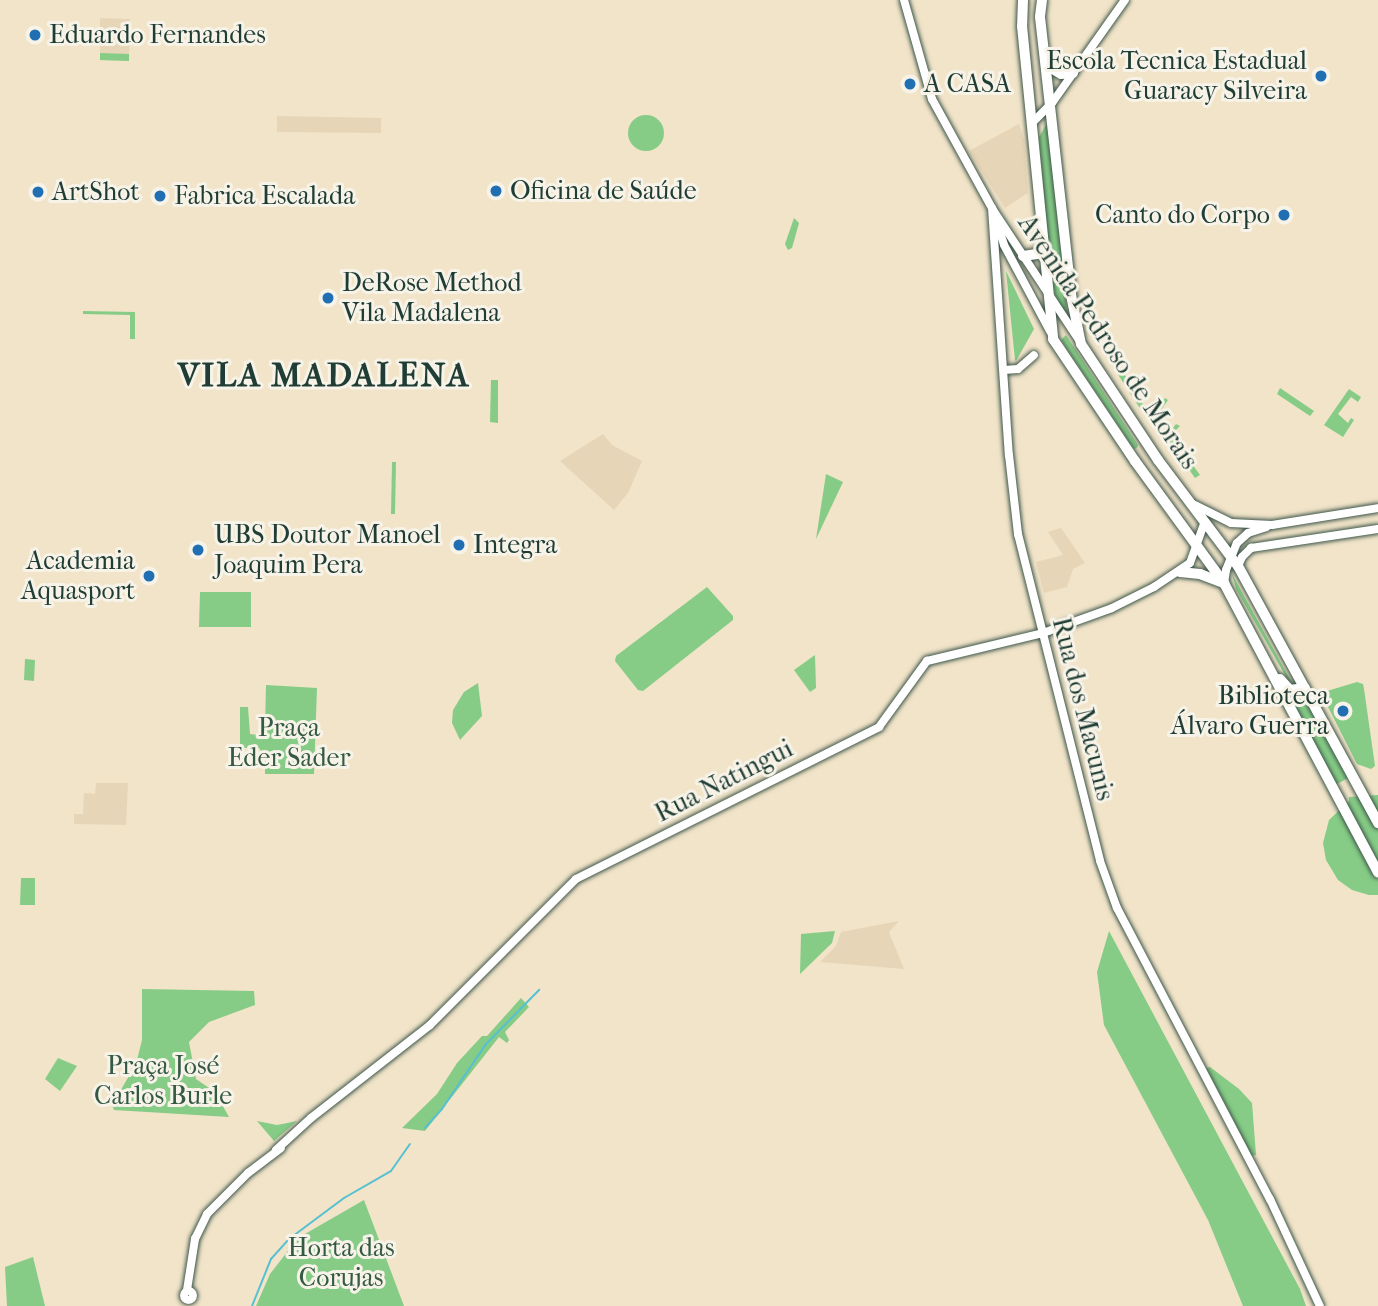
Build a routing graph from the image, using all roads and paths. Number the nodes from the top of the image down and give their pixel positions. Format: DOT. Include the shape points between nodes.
graph roads {
  1 [pos="904,0"];
  2 [pos="1023,0"];
  3 [pos="1042,0"];
  4 [pos="1125,0"];
  5 [pos="1046,65"];
  6 [pos="1073,73"];
  7 [pos="1052,103"];
  8 [pos="1032,123"];
  9 [pos="992,209"];
  10 [pos="1044,245"];
  11 [pos="1023,256"];
  12 [pos="1050,300"];
  13 [pos="1050,331"];
  14 [pos="1081,344"];
  15 [pos="1034,355"];
  16 [pos="1004,370"];
  17 [pos="1186,499"];
  18 [pos="1378,508"];
  19 [pos="1204,524"];
  20 [pos="1272,525"];
  21 [pos="1378,530"];
  22 [pos="1197,546"];
  23 [pos="1235,561"];
  24 [pos="1180,572"];
  25 [pos="1224,583"];
  26 [pos="1245,623"];
  27 [pos="1043,632"];
  28 [pos="1305,688"];
  29 [pos="1378,823"];
  30 [pos="1378,873"];
  31 [pos="188,1299"];
  32 [pos="1320,1306"];
  1 -- 9 [label="street, Avenida Pedroso de Morais" via="932,99"];
  2 -- 8 [label="highway"];
  3 -- 5 [label="highway"];
  4 -- 6 [label="street"];
  5 -- 6 [label="highway" via="1061,74"];
  5 -- 7 [label="highway"];
  6 -- 7 [label="street"];
  7 -- 8 [label="street"];
  7 -- 14 [label="highway" via="1071,295"];
  8 -- 10 [label="highway"];
  9 -- 11 [label="street, Avenida Pedroso de Morais"];
  9 -- 13 [label="street, Avenida Pedroso de Morais" via="1004,245"];
  9 -- 16 [label="street, Rua dos Macunis"];
  10 -- 11 [label="highway" via="1037,254"];
  10 -- 12 [label="highway"];
  11 -- 12 [label="street, Avenida Pedroso de Morais"];
  12 -- 13 [label="highway"];
  12 -- 14 [label="street, Avenida Pedroso de Morais"];
  13 -- 22 [label="highway, Avenida Pedroso de Morais"];
  14 -- 17 [label="highway, Avenida Pedroso de Morais"];
  15 -- 16 [label="street" via="1018,369"];
  16 -- 27 [label="street, Rua dos Macunis" via="1018,534"];
  17 -- 19 [label="highway, Avenida Pedroso de Morais"];
  17 -- 20 [label="street" via="1223,521"];
  18 -- 20 [label="street"];
  19 -- 22 [label="street"];
  19 -- 23 [label="highway, Avenida Pedroso de Morais"];
  20 -- 23 [label="street" via="1245,536"];
  21 -- 23 [label="street" via="1251,548"];
  22 -- 24 [label="street"];
  22 -- 25 [label="highway, Avenida Pedroso de Morais"];
  23 -- 25 [label="street"];
  23 -- 28 [label="highway"];
  24 -- 25 [label="highway"];
  24 -- 27 [label="street, Rua Natingui" via="1112,608"];
  25 -- 26 [label="highway"];
  26 -- 28 [label="highway" via="1286,688"];
  26 -- 30 [label="highway"];
  27 -- 31 [label="street, Rua Natingui" via="928,662 879,727 576,880 430,1025 276,1150 207,1214 195,1239"];
  27 -- 32 [label="street, Rua dos Macunis" via="1093,838 1114,901"];
  28 -- 29 [label="highway"];
}
